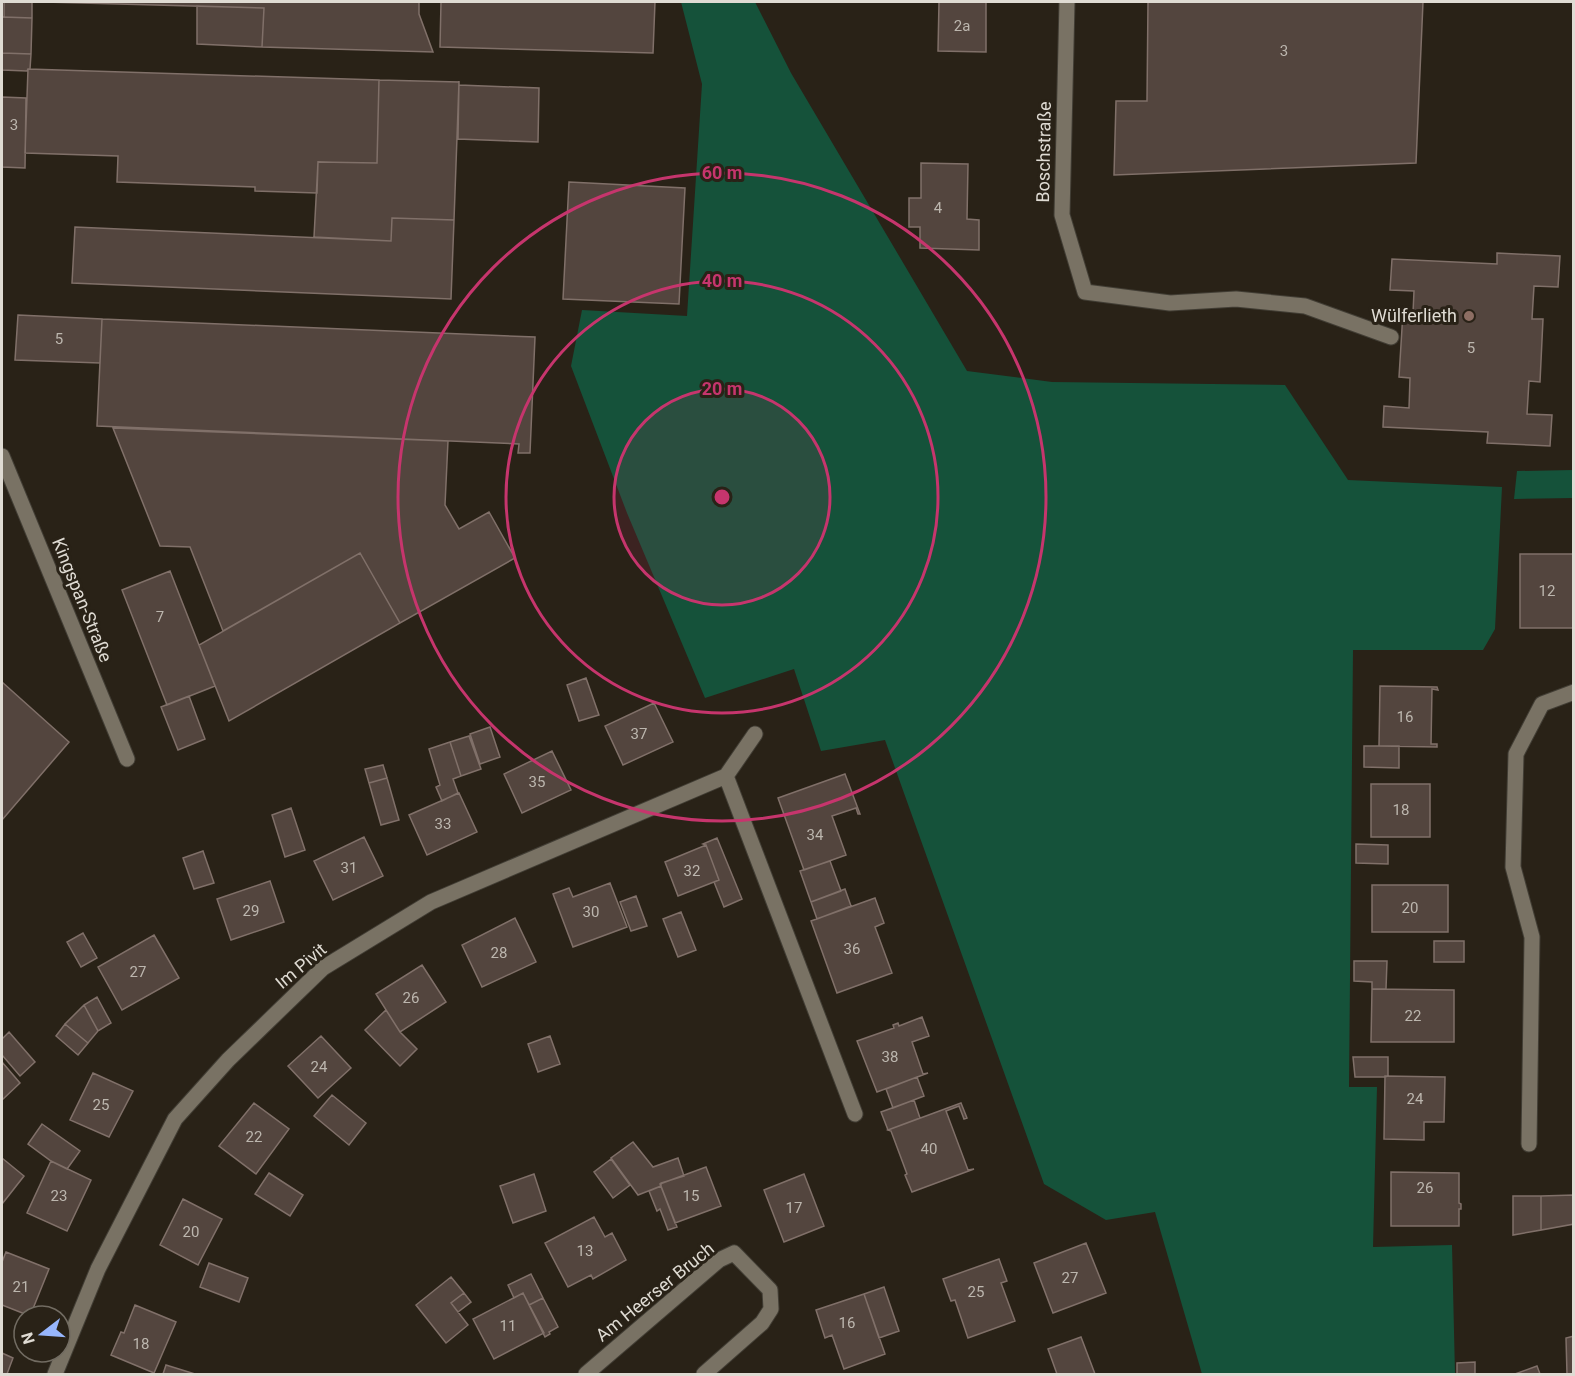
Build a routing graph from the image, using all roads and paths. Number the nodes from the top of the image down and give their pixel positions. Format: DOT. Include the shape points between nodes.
graph roads {
  1 [pos="1067,2"];
  2 [pos="1390,337"];
  3 [pos="2,456"];
  4 [pos="1574,692"];
  5 [pos="755,734"];
  6 [pos="127,759"];
  7 [pos="726,776"];
  8 [pos="855,1114"];
  9 [pos="1529,1144"];
  10 [pos="55,1374"];
  11 [pos="586,1374"];
  12 [pos="704,1374"];
  1 -- 2 [label="street, Boschstraße" via="1062,215 1085,292 1170,303 1236,299 1305,306"];
  3 -- 6 [label="street, Kingspan-Straße"];
  4 -- 9 [label="street" via="1542,704 1516,754 1513,867 1532,937"];
  5 -- 7 [label="street"];
  7 -- 8 [label="street"];
  7 -- 10 [label="street, Im Pivit" via="431,902 323,968 228,1060 175,1119 98,1269"];
  11 -- 12 [label="street, Am Heerser Bruch" via="719,1260 734,1253 770,1290 771,1310 762,1323"];
}
